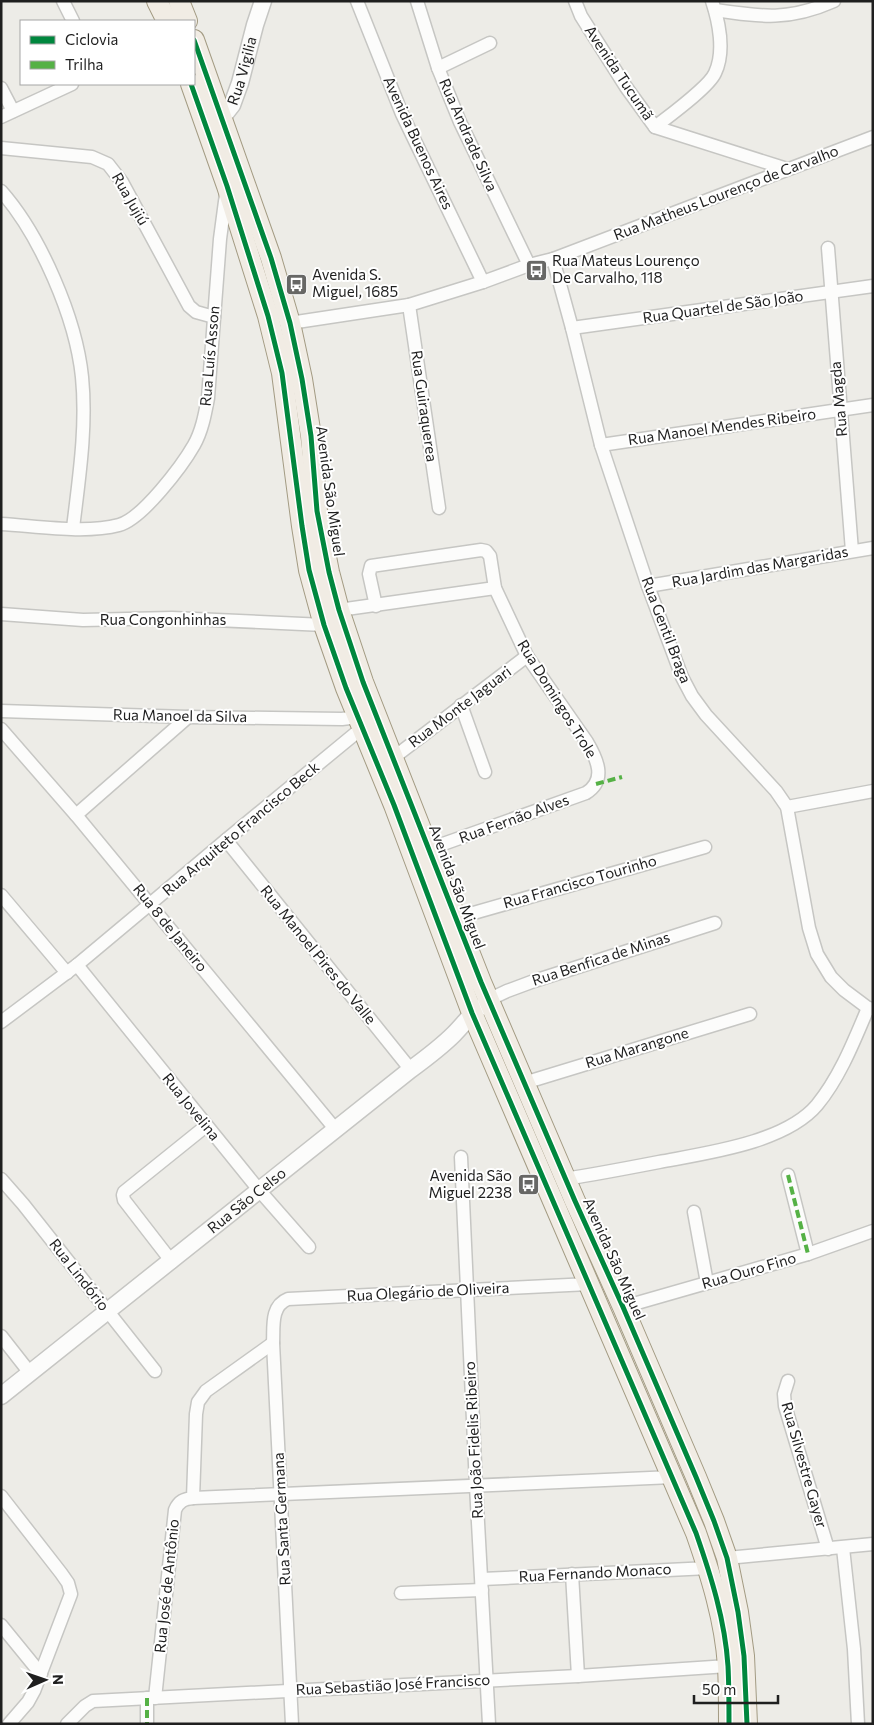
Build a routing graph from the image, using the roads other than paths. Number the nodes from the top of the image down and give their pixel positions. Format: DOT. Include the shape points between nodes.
graph roads {
  1 [pos="63,1"];
  2 [pos="157,1"];
  3 [pos="178,1"];
  4 [pos="263,1"];
  5 [pos="357,1"];
  6 [pos="417,1"];
  7 [pos="575,1"];
  8 [pos="834,1"];
  9 [pos="714,6"];
  10 [pos="72,20"];
  11 [pos="166,20"];
  12 [pos="187,20"];
  13 [pos="490,43"];
  14 [pos="195,44"];
  15 [pos="438,68"];
  16 [pos="70,85"];
  17 [pos="192,85"];
  18 [pos="1,88"];
  19 [pos="13,111"];
  20 [pos="1,118"];
  21 [pos="214,126"];
  22 [pos="655,127"];
  23 [pos="873,137"];
  24 [pos="1,148"];
  25 [pos="787,168"];
  26 [pos="227,186"];
  27 [pos="1,191"];
  28 [pos="828,248"];
  29 [pos="553,259"];
  30 [pos="529,265"];
  31 [pos="484,282"];
  32 [pos="873,286"];
  33 [pos="831,292"];
  34 [pos="409,305"];
  35 [pos="214,317"];
  36 [pos="290,323"];
  37 [pos="572,328"];
  38 [pos="873,405"];
  39 [pos="840,410"];
  40 [pos="601,445"];
  41 [pos="439,508"];
  42 [pos="1,524"];
  43 [pos="73,528"];
  44 [pos="873,548"];
  45 [pos="852,551"];
  46 [pos="648,586"];
  47 [pos="495,588"];
  48 [pos="376,606"];
  49 [pos="339,610"];
  50 [pos="1,614"];
  51 [pos="324,625"];
  52 [pos="527,656"];
  53 [pos="461,705"];
  54 [pos="1,712"];
  55 [pos="188,717"];
  56 [pos="360,722"];
  57 [pos="1,729"];
  58 [pos="393,758"];
  59 [pos="486,772"];
  60 [pos="596,784"];
  61 [pos="873,791"];
  62 [pos="787,807"];
  63 [pos="76,815"];
  64 [pos="226,840"];
  65 [pos="705,847"];
  66 [pos="429,850"];
  67 [pos="1,895"];
  68 [pos="150,904"];
  69 [pos="456,918"];
  70 [pos="715,923"];
  71 [pos="72,969"];
  72 [pos="488,1000"];
  73 [pos="871,1009"];
  74 [pos="472,1013"];
  75 [pos="750,1014"];
  76 [pos="1,1022"];
  77 [pos="411,1070"];
  78 [pos="524,1083"];
  79 [pos="206,1126"];
  80 [pos="336,1130"];
  81 [pos="461,1157"];
  82 [pos="788,1175"];
  83 [pos="1,1179"];
  84 [pos="565,1179"];
  85 [pos="259,1190"];
  86 [pos="694,1212"];
  87 [pos="873,1231"];
  88 [pos="309,1247"];
  89 [pos="808,1254"];
  90 [pos="172,1262"];
  91 [pos="707,1283"];
  92 [pos="589,1284"];
  93 [pos="467,1290"];
  94 [pos="623,1307"];
  95 [pos="108,1312"];
  96 [pos="274,1313"];
  97 [pos="1,1336"];
  98 [pos="273,1343"];
  99 [pos="155,1371"];
  100 [pos="30,1373"];
  101 [pos="788,1381"];
  102 [pos="1,1396"];
  103 [pos="673,1477"];
  104 [pos="476,1486"];
  105 [pos="281,1494"];
  106 [pos="1,1496"];
  107 [pos="193,1498"];
  108 [pos="872,1545"];
  109 [pos="844,1548"];
  110 [pos="828,1549"];
  111 [pos="727,1558"];
  112 [pos="709,1568"];
  113 [pos="572,1574"];
  114 [pos="482,1584"];
  115 [pos="401,1593"];
  116 [pos="1,1625"];
  117 [pos="728,1666"];
  118 [pos="41,1674"];
  119 [pos="578,1676"];
  120 [pos="486,1680"];
  121 [pos="291,1691"];
  122 [pos="151,1698"];
  123 [pos="10,1724"];
  124 [pos="67,1724"];
  125 [pos="147,1724"];
  126 [pos="292,1724"];
  127 [pos="489,1724"];
  128 [pos="729,1724"];
  129 [pos="747,1724"];
  130 [pos="858,1724"];
  1 -- 10 [label="street"];
  2 -- 11 [label="main road"];
  3 -- 12 [label="main road"];
  4 -- 21 [label="street, Rua Vigilia" via="232,104"];
  5 -- 31 [label="street, Avenida Buenos Aires" via="402,114"];
  6 -- 15 [label="street, Rua Andrade Silva"];
  7 -- 22 [label="street, Avenida Tucumã" via="626,87"];
  8 -- 9 [label="street" via="808,11 772,17"];
  9 -- 22 [label="street" via="720,43 715,74"];
  13 -- 15 [label="street"];
  14 -- 21 [label="main road, Avenida São Miguel"];
  15 -- 30 [label="street, Rua Andrade Silva" via="460,122"];
  16 -- 19 [label="street"];
  17 -- 21 [label="main road, Avenida São Miguel"];
  18 -- 19 [label="street"];
  19 -- 20 [label="street"];
  21 -- 26 [label="main road, Avenida São Miguel"];
  21 -- 36 [label="main road, Avenida São Miguel" via="271,258"];
  22 -- 25 [label="street, Avenida Tucumã"];
  23 -- 25 [label="street, Rua Matheus Lourenço de Carvalho"];
  24 -- 35 [label="street, Rua Jujiú" via="92,157 108,164 122,182 189,306 196,312"];
  25 -- 29 [label="street, Rua Matheus Lourenço de Carvalho"];
  26 -- 35 [label="street, Rua Luís Asson"];
  26 -- 51 [label="main road, Avenida São Miguel" via="268,316 282,373 309,570"];
  27 -- 43 [label="street" via="42,253 60,292 76,346 82,376 84,426"];
  28 -- 33 [label="street, Rua Magda"];
  29 -- 30 [label="street, Rua Matheus Lourenço de Carvalho"];
  29 -- 37 [label="street, Rua Gentil Braga"];
  30 -- 31 [label="street, Rua Matheus Lourenço de Carvalho"];
  31 -- 34 [label="street, Rua Matheus Lourenço de Carvalho"];
  32 -- 33 [label="street, Rua Quartel de São João"];
  33 -- 37 [label="street, Rua Quartel de São João"];
  33 -- 39 [label="street, Rua Magda"];
  34 -- 36 [label="street, Rua Matheus Lourenço de Carvalho"];
  34 -- 41 [label="street, Rua Guiraquerea"];
  35 -- 43 [label="street, Rua Luís Asson" via="203,423 195,444 181,465 135,517 104,528"];
  36 -- 49 [label="main road, Avenida São Miguel" via="311,436 318,511"];
  37 -- 40 [label="street, Rua Gentil Braga"];
  38 -- 39 [label="street, Rua Manoel Mendes Ribeiro"];
  39 -- 40 [label="street, Rua Manoel Mendes Ribeiro"];
  39 -- 45 [label="street, Rua Magda"];
  40 -- 46 [label="street, Rua Gentil Braga"];
  42 -- 43 [label="street, Rua Luís Asson"];
  44 -- 45 [label="street, Rua Jardim das Margaridas"];
  45 -- 46 [label="street, Rua Jardim das Margaridas"];
  46 -- 62 [label="street, Rua Gentil Braga" via="692,696"];
  47 -- 48 [label="street"];
  47 -- 48 [label="street, Rua Domingos Trole" via="490,556 484,550 376,564 369,574"];
  47 -- 52 [label="street, Rua Domingos Trole"];
  48 -- 49 [label="street"];
  49 -- 58 [label="main road, Avenida São Miguel"];
  50 -- 51 [label="street, Rua Congonhinhas" via="83,620 172,618"];
  51 -- 56 [label="main road, Avenida São Miguel"];
  52 -- 53 [label="street, Rua Monte Jaguari"];
  52 -- 60 [label="street, Rua Domingos Trole" via="594,755 598,765"];
  53 -- 58 [label="street, Rua Monte Jaguari"];
  53 -- 59 [label="street"];
  54 -- 55 [label="street, Rua Manoel da Silva"];
  55 -- 56 [label="street, Rua Manoel da Silva"];
  55 -- 63 [label="street"];
  56 -- 64 [label="street, Rua Arquiteto Francisco Beck"];
  56 -- 74 [label="main road, Avenida São Miguel"];
  57 -- 63 [label="street, Rua 8 de Janeiro"];
  58 -- 66 [label="main road, Avenida São Miguel"];
  60 -- 66 [label="street, Rua Fernão Alves" via="586,793"];
  61 -- 62 [label="street"];
  62 -- 73 [label="street, Rua Gentil Braga" via="809,928 817,954 831,977"];
  63 -- 68 [label="street, Rua 8 de Janeiro"];
  64 -- 68 [label="street, Rua Arquiteto Francisco Beck"];
  64 -- 77 [label="street, Rua Manoel Pires do Valle"];
  65 -- 69 [label="street, Rua Francisco Tourinho"];
  66 -- 69 [label="main road, Avenida São Miguel"];
  67 -- 71 [label="street, Rua Jovelina"];
  68 -- 71 [label="street, Rua Arquiteto Francisco Beck"];
  68 -- 80 [label="street, Rua 8 de Janeiro"];
  69 -- 72 [label="main road, Avenida São Miguel"];
  70 -- 72 [label="street, Rua Benfica de Minas" via="534,981"];
  71 -- 76 [label="street, Rua Arquiteto Francisco Beck"];
  71 -- 79 [label="street, Rua Jovelina"];
  72 -- 74 [label="street, Rua São Celso"];
  72 -- 78 [label="main road, Avenida São Miguel"];
  73 -- 84 [label="street" via="830,1087 803,1118 784,1129 740,1146"];
  74 -- 77 [label="street, Rua São Celso" via="452,1036"];
  74 -- 92 [label="main road, Avenida São Miguel"];
  75 -- 78 [label="street, Rua Marangone"];
  77 -- 80 [label="street, Rua São Celso"];
  78 -- 84 [label="main road, Avenida São Miguel"];
  79 -- 85 [label="street, Rua Jovelina"];
  79 -- 90 [label="street" via="123,1195"];
  80 -- 85 [label="street, Rua São Celso"];
  81 -- 93 [label="street, Rua João Fidelis Ribeiro"];
  82 -- 89 [label="street"];
  83 -- 95 [label="street, Rua Lindório"];
  84 -- 94 [label="main road, Avenida São Miguel"];
  85 -- 88 [label="street, Rua Jovelina"];
  85 -- 90 [label="street, Rua São Celso"];
  86 -- 91 [label="street"];
  87 -- 89 [label="street, Rua Ouro Fino"];
  89 -- 91 [label="street, Rua Ouro Fino"];
  90 -- 95 [label="street, Rua São Celso"];
  91 -- 94 [label="street, Rua Ouro Fino"];
  92 -- 93 [label="street, Rua Olegário de Oliveira"];
  92 -- 103 [label="main road, Avenida São Miguel"];
  93 -- 96 [label="street, Rua Olegário de Oliveira" via="288,1299"];
  93 -- 104 [label="street, Rua João Fidelis Ribeiro"];
  94 -- 111 [label="main road, Avenida São Miguel" via="696,1476"];
  95 -- 99 [label="street, Rua Lindório"];
  95 -- 100 [label="street, Rua São Celso"];
  96 -- 98 [label="street, Rua Santa Germana"];
  97 -- 100 [label="street"];
  98 -- 105 [label="street, Rua Santa Germana"];
  98 -- 107 [label="street" via="206,1390 198,1402"];
  100 -- 102 [label="street, Rua São Celso"];
  101 -- 110 [label="street, Rua Silvestre Gayer" via="784,1394 786,1406"];
  103 -- 104 [label="street"];
  103 -- 112 [label="main road, Avenida São Miguel"];
  104 -- 105 [label="street"];
  104 -- 114 [label="street, Rua João Fidelis Ribeiro"];
  105 -- 107 [label="street"];
  105 -- 121 [label="street, Rua Santa Germana"];
  106 -- 118 [label="street" via="70,1588 71,1597"];
  107 -- 122 [label="street, Rua José de Antônio" via="179,1502 175,1510"];
  108 -- 109 [label="street"];
  109 -- 110 [label="street"];
  109 -- 130 [label="street"];
  110 -- 111 [label="street"];
  111 -- 129 [label="main road, Avenida São Miguel" via="744,1656"];
  112 -- 113 [label="street, Rua Fernando Monaco"];
  112 -- 117 [label="main road, Avenida São Miguel"];
  113 -- 114 [label="street, Rua Fernando Monaco"];
  113 -- 119 [label="street"];
  114 -- 115 [label="street, Rua Fernando Monaco"];
  114 -- 120 [label="street, Rua João Fidelis Ribeiro"];
  116 -- 118 [label="street"];
  117 -- 119 [label="street, Rua Sebastião José Francisco"];
  117 -- 128 [label="main road, Avenida São Miguel"];
  118 -- 123 [label="street" via="28,1702"];
  119 -- 120 [label="street, Rua Sebastião José Francisco"];
  120 -- 121 [label="street, Rua Sebastião José Francisco"];
  120 -- 127 [label="street, Rua João Fidelis Ribeiro"];
  121 -- 122 [label="street, Rua Sebastião José Francisco"];
  121 -- 126 [label="street, Rua Santa Germana"];
  122 -- 124 [label="street, Rua Sebastião José Francisco" via="93,1702"];
  122 -- 125 [label="street, Rua José de Antônio"];
}
